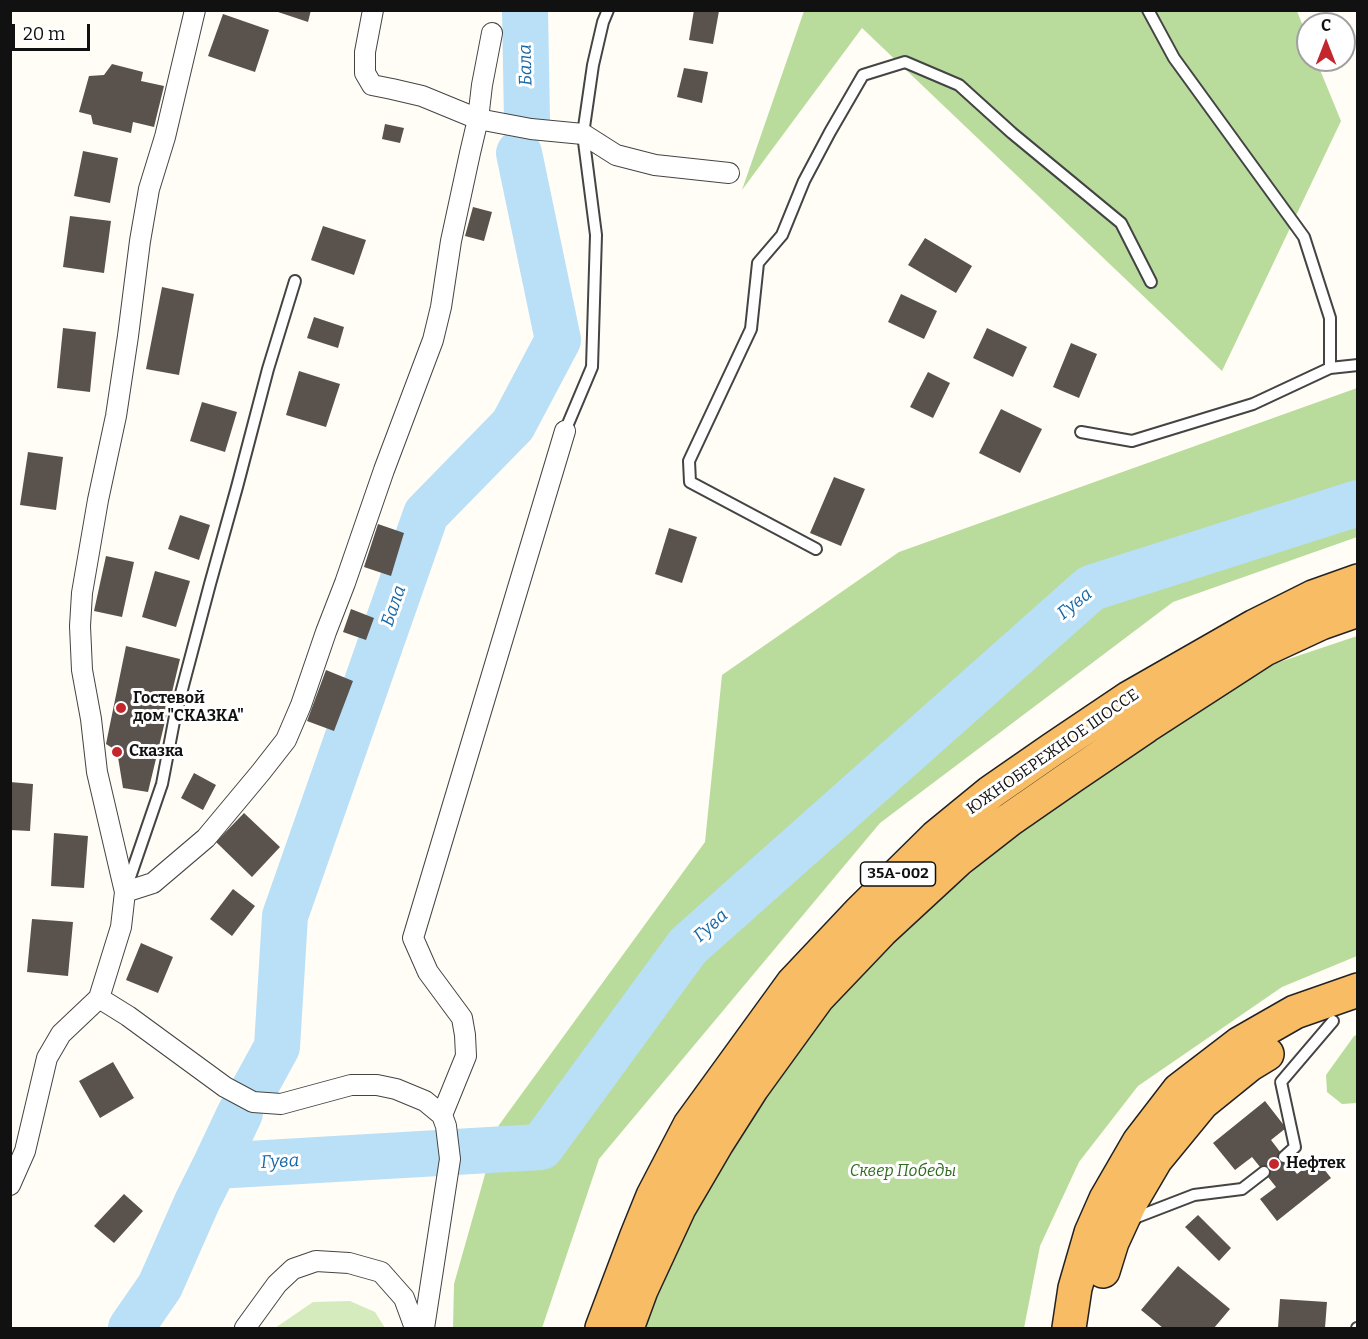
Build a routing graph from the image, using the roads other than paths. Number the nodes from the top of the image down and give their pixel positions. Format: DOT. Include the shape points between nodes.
graph roads {
  1 [pos="195,10"];
  2 [pos="373,10"];
  3 [pos="608,10"];
  4 [pos="1148,10"];
  5 [pos="492,33"];
  6 [pos="478,119"];
  7 [pos="583,134"];
  8 [pos="729,173"];
  9 [pos="295,281"];
  10 [pos="1151,282"];
  11 [pos="1358,365"];
  12 [pos="1330,368"];
  13 [pos="565,431"];
  14 [pos="1081,432"];
  15 [pos="816,549"];
  16 [pos="1358,581"];
  17 [pos="1358,610"];
  18 [pos="125,892"];
  19 [pos="1358,990"];
  20 [pos="99,998"];
  21 [pos="1345,1016"];
  22 [pos="444,1121"];
  23 [pos="1284,1157"];
  24 [pos="1264,1172"];
  25 [pos="10,1185"];
  26 [pos="1112,1242"];
  27 [pos="245,1329"];
  28 [pos="415,1329"];
  29 [pos="424,1329"];
  30 [pos="602,1329"];
  31 [pos="627,1329"];
  32 [pos="1069,1329"];
  33 [pos="1089,1329"];
  1 -- 18 [label="street" via="149,189 116,416 82,594 82,670 97,772"];
  2 -- 6 [label="street" via="365,52 365,73 372,86 422,96"];
  3 -- 7 [label="lane" via="593,65"];
  4 -- 12 [label="lane" via="1174,58 1304,237 1330,318"];
  5 -- 6 [label="street"];
  6 -- 7 [label="street"];
  6 -- 18 [label="street" via="433,340 301,705 285,740 206,838 153,883"];
  7 -- 8 [label="street" via="616,155 655,165"];
  7 -- 13 [label="lane" via="596,235 592,367"];
  9 -- 18 [label="lane" via="201,616 162,784"];
  10 -- 15 [label="lane" via="1121,223 959,85 905,62 863,75 804,181 782,236 758,263 751,329 689,461 690,482"];
  11 -- 12 [label="lane"];
  12 -- 14 [label="lane" via="1253,404 1132,441"];
  13 -- 22 [label="street" via="413,938 428,972 462,1018 465,1035 466,1056"];
  16 -- 30 [label="highway, ЮЖНОБЕРЕЖНОЕ ШОССЕ / 35А-002" via="1313,597 1255,626 1129,698 991,792 936,837 867,905 792,983 690,1125 653,1196"];
  17 -- 31 [label="highway, ЮЖНОБЕРЕЖНОЕ ШОССЕ / 35А-002" via="1265,650 1108,752 959,859 881,931 819,997 729,1125 671,1224"];
  18 -- 20 [label="street" via="121,927"];
  19 -- 32 [label="highway" via="1295,1012 1239,1044 1179,1090 1139,1142 1106,1198 1075,1288"];
  20 -- 22 [label="street" via="225,1088 253,1102 280,1104 351,1085 377,1085 425,1101"];
  20 -- 25 [label="street" via="61,1034 47,1058 25,1151"];
  21 -- 23 [label="lane" via="1281,1082 1295,1147"];
  21 -- 26 [label="highway" via="1302,1033 1249,1065 1202,1103 1156,1159"];
  22 -- 29 [label="street" via="450,1159"];
  24 -- 26 [label="lane" via="1242,1189 1194,1195 1137,1217"];
  26 -- 33 [label="highway"];
  27 -- 28 [label="street" via="277,1284 293,1269 316,1262 349,1263 381,1272 404,1298"];
}
